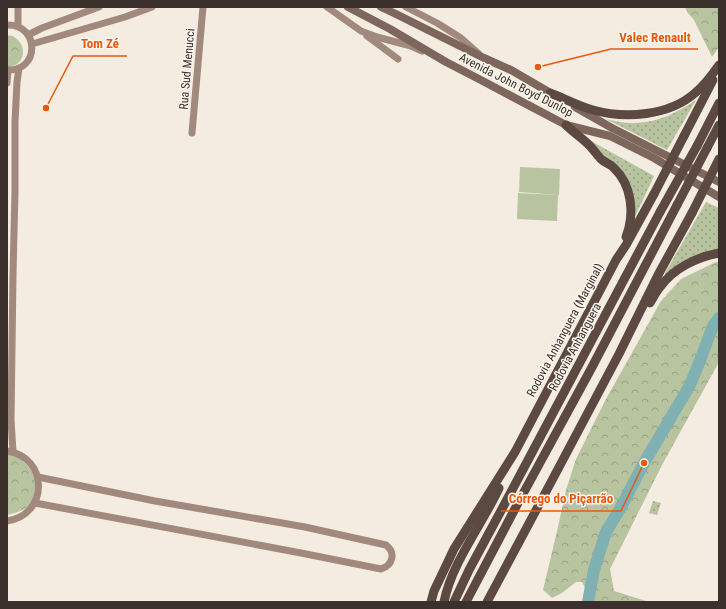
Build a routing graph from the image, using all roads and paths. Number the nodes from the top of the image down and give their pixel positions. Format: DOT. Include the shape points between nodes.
graph roads {
  1 [pos="18,7"];
  2 [pos="99,7"];
  3 [pos="152,7"];
  4 [pos="203,7"];
  5 [pos="327,7"];
  6 [pos="348,7"];
  7 [pos="380,7"];
  8 [pos="406,7"];
  9 [pos="7,25"];
  10 [pos="18,26"];
  11 [pos="361,31"];
  12 [pos="28,34"];
  13 [pos="32,44"];
  14 [pos="484,58"];
  15 [pos="398,59"];
  16 [pos="446,62"];
  17 [pos="719,66"];
  18 [pos="19,68"];
  19 [pos="8,70"];
  20 [pos="7,83"];
  21 [pos="550,93"];
  22 [pos="719,103"];
  23 [pos="719,125"];
  24 [pos="566,126"];
  25 [pos="192,133"];
  26 [pos="719,159"];
  27 [pos="719,182"];
  28 [pos="719,197"];
  29 [pos="719,252"];
  30 [pos="616,260"];
  31 [pos="10,271"];
  32 [pos="619,354"];
  33 [pos="10,452"];
  34 [pos="514,452"];
  35 [pos="38,477"];
  36 [pos="35,503"];
  37 [pos="7,521"];
  38 [pos="431,602"];
  39 [pos="444,602"];
  40 [pos="454,602"];
  41 [pos="466,602"];
  42 [pos="487,602"];
  1 -- 10 [label="street"];
  2 -- 12 [label="street"];
  3 -- 13 [label="street"];
  4 -- 25 [label="street, Rua Sud Menucci"];
  5 -- 11 [label="street"];
  6 -- 16 [label="main road, Avenida John Boyd Dunlop"];
  7 -- 14 [label="main road, Avenida John Boyd Dunlop"];
  8 -- 14 [label="street" via="461,38"];
  9 -- 10 [label="street"];
  10 -- 12 [label="street"];
  11 -- 15 [label="street"];
  11 -- 16 [label="street" via="411,46"];
  12 -- 13 [label="street"];
  13 -- 18 [label="street" via="32,52 26,64"];
  14 -- 21 [label="main road, Avenida John Boyd Dunlop" via="511,70"];
  16 -- 24 [label="main road, Avenida John Boyd Dunlop"];
  17 -- 21 [label="highway" via="704,85 690,97 669,108 645,114 620,115 599,111"];
  17 -- 30 [label="highway, Rodovia Anhanguera (Marginal), bridge" via="654,194"];
  18 -- 19 [label="street"];
  18 -- 31 [label="street"];
  19 -- 20 [label="street"];
  21 -- 27 [label="main road, Avenida John Boyd Dunlop" via="612,128"];
  22 -- 40 [label="highway, Rodovia Anhanguera, bridge"];
  23 -- 41 [label="highway, Rodovia Anhanguera, bridge"];
  24 -- 28 [label="main road, Avenida John Boyd Dunlop" via="610,136 654,158"];
  24 -- 30 [label="highway" via="602,160 614,167 628,191 631,221"];
  26 -- 32 [label="highway, bridge"];
  29 -- 32 [label="highway" via="690,263 667,279 656,292 628,343"];
  30 -- 34 [label="highway, Rodovia Anhanguera (Marginal)"];
  31 -- 33 [label="street"];
  32 -- 42 [label="highway"];
  33 -- 35 [label="street" via="29,461"];
  34 -- 38 [label="highway, Rodovia Anhanguera (Marginal)" via="454,549"];
  34 -- 39 [label="highway" via="497,491 450,581"];
  35 -- 36 [label="street"];
  35 -- 36 [label="street" via="305,527 386,545 392,560 386,568 381,569"];
  36 -- 37 [label="street" via="21,517"];
}
